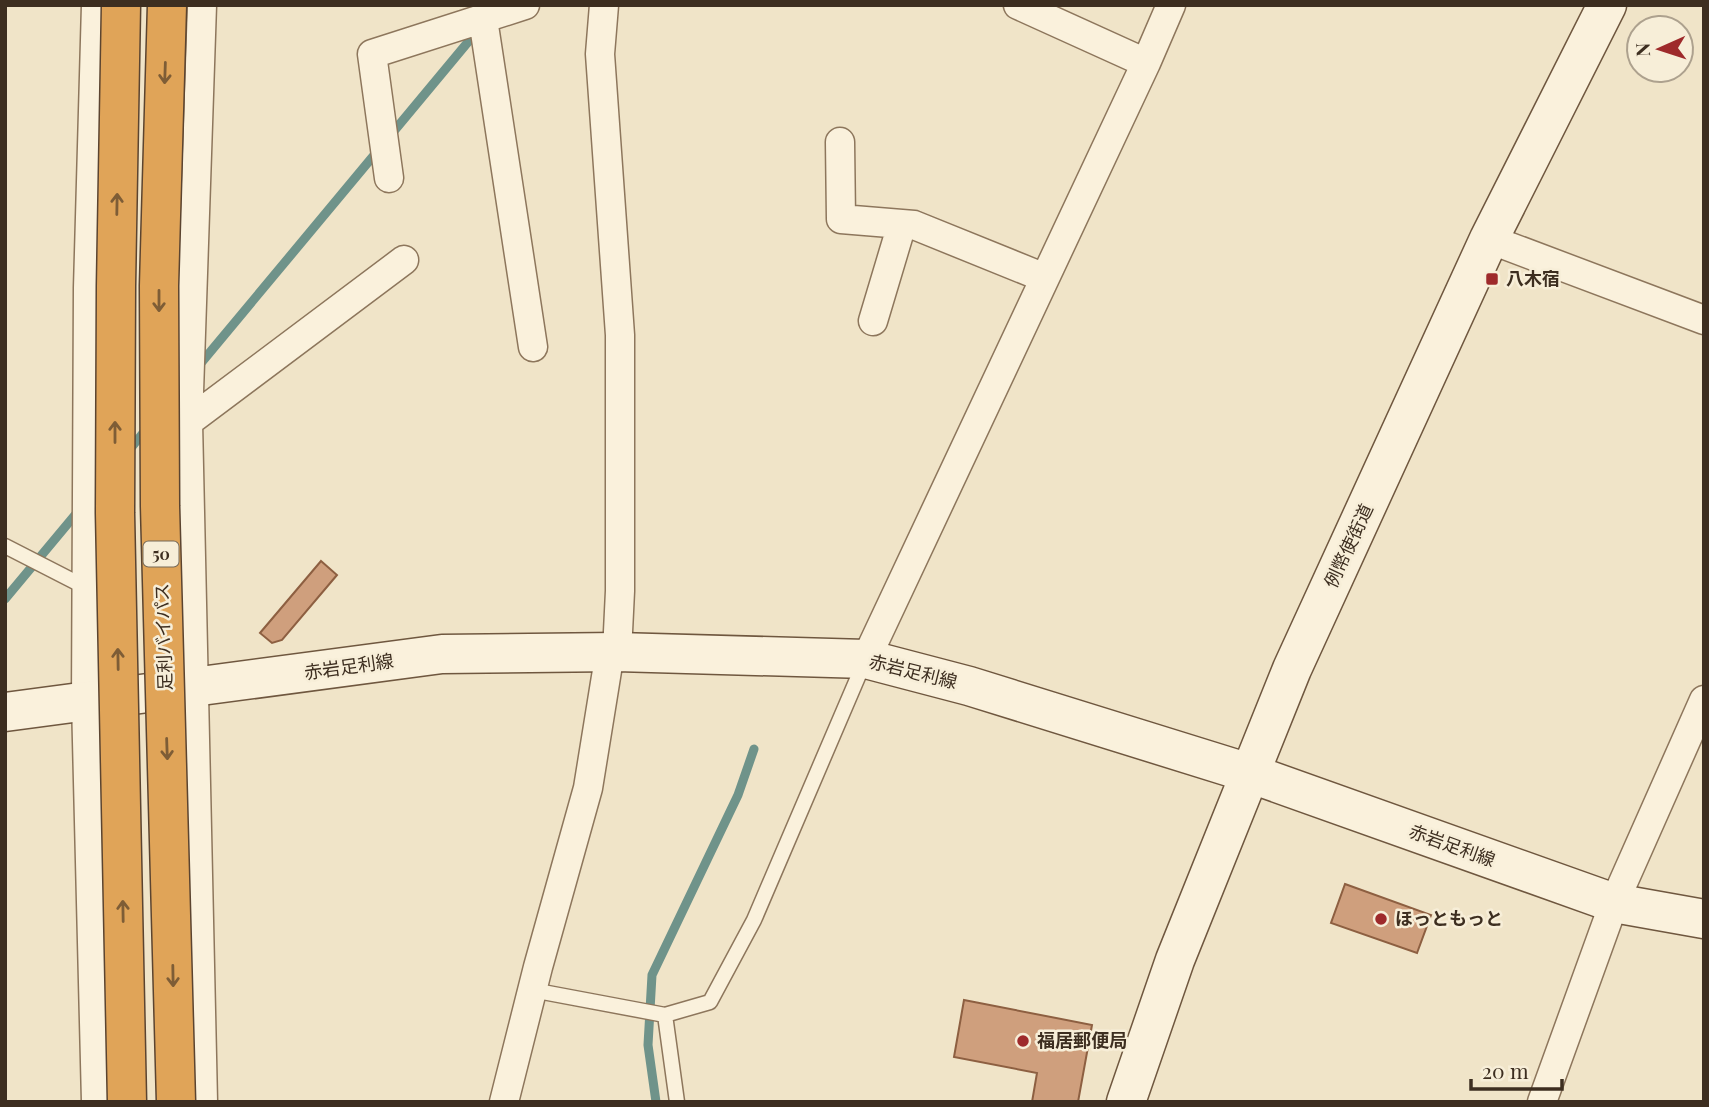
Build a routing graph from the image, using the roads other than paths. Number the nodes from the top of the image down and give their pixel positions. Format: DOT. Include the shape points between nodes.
graph roads {
  1 [pos="96,5"];
  2 [pos="121,5"];
  3 [pos="167,5"];
  4 [pos="202,5"];
  5 [pos="525,5"];
  6 [pos="604,5"];
  7 [pos="1171,5"];
  8 [pos="1607,5"];
  9 [pos="1021,6"];
  10 [pos="483,19"];
  11 [pos="1146,63"];
  12 [pos="840,142"];
  13 [pos="389,178"];
  14 [pos="902,224"];
  15 [pos="1489,239"];
  16 [pos="404,260"];
  17 [pos="1045,278"];
  18 [pos="1704,320"];
  19 [pos="873,321"];
  20 [pos="533,347"];
  21 [pos="188,422"];
  22 [pos="5,546"];
  23 [pos="87,589"];
  24 [pos="613,652"];
  25 [pos="866,659"];
  26 [pos="193,688"];
  27 [pos="1704,700"];
  28 [pos="86,701"];
  29 [pos="5,712"];
  30 [pos="1249,773"];
  31 [pos="1614,903"];
  32 [pos="1704,919"];
  33 [pos="532,990"];
  34 [pos="665,1015"];
  35 [pos="96,1102"];
  36 [pos="127,1102"];
  37 [pos="176,1102"];
  38 [pos="203,1102"];
  39 [pos="504,1102"];
  40 [pos="677,1102"];
  41 [pos="1126,1102"];
  42 [pos="1542,1102"];
  1 -- 23 [label="street" via="88,288"];
  36 -- 2 [label="highway, one-way, bridge" via="114,513"];
  3 -- 37 [label="highway, 足利バイパス / 50, one-way, bridge" via="159,286 160,492"];
  4 -- 21 [label="street"];
  5 -- 10 [label="street"];
  6 -- 24 [label="street" via="600,54 620,335 620,591"];
  7 -- 11 [label="street"];
  8 -- 15 [label="main road, 例幣使街道"];
  9 -- 11 [label="street"];
  10 -- 13 [label="street" via="372,54"];
  10 -- 20 [label="street"];
  11 -- 17 [label="street"];
  12 -- 14 [label="street" via="841,219"];
  14 -- 17 [label="street"];
  14 -- 19 [label="street"];
  15 -- 18 [label="street"];
  15 -- 30 [label="main road, 例幣使街道"];
  16 -- 21 [label="street"];
  17 -- 25 [label="street"];
  21 -- 26 [label="street"];
  22 -- 23 [label="lane"];
  23 -- 28 [label="street"];
  24 -- 25 [label="main road, 赤岩足利線"];
  24 -- 26 [label="main road, 赤岩足利線" via="442,654"];
  24 -- 33 [label="street" via="588,788"];
  25 -- 30 [label="main road, 赤岩足利線" via="969,685"];
  25 -- 34 [label="lane" via="754,920 710,1002"];
  26 -- 28 [label="main road, 赤岩足利線"];
  26 -- 38 [label="street"];
  27 -- 31 [label="street"];
  28 -- 29 [label="main road, 赤岩足利線"];
  28 -- 35 [label="street"];
  30 -- 31 [label="main road, 赤岩足利線"];
  30 -- 41 [label="main road, 例幣使街道" via="1175,960"];
  31 -- 32 [label="main road, 赤岩足利線"];
  31 -- 42 [label="street"];
  33 -- 34 [label="lane"];
  33 -- 39 [label="street"];
  34 -- 40 [label="lane"];
}
